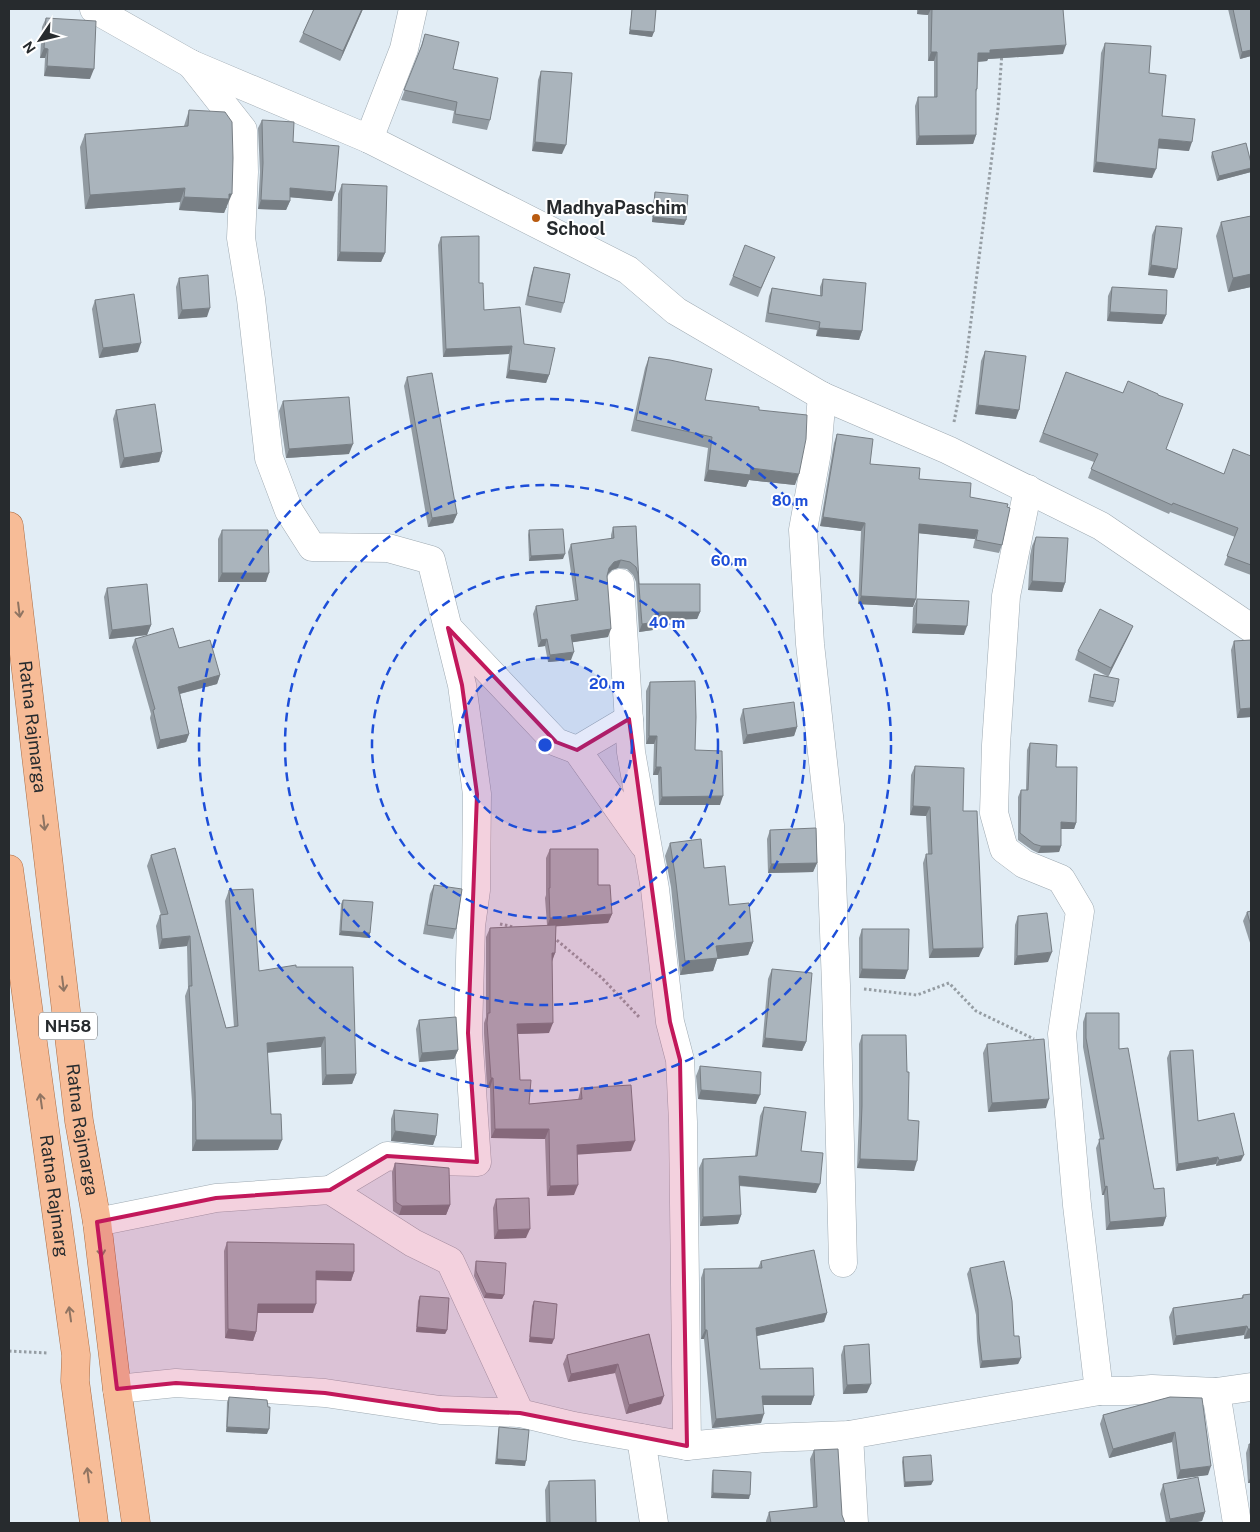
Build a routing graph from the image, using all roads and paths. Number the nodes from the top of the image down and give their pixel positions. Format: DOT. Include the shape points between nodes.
graph roads {
  1 [pos="94,9"];
  2 [pos="413,9"];
  3 [pos="1005,9"];
  4 [pos="192,64"];
  5 [pos="369,139"];
  6 [pos="822,396"];
  7 [pos="948,450"];
  8 [pos="1028,489"];
  9 [pos="9,526"];
  10 [pos="620,583"];
  11 [pos="448,628"];
  12 [pos="1251,628"];
  13 [pos="629,719"];
  14 [pos="577,750"];
  15 [pos="648,851"];
  16 [pos="9,869"];
  17 [pos="471,926"];
  18 [pos="518,928"];
  19 [pos="552,936"];
  20 [pos="836,985"];
  21 [pos="641,1019"];
  22 [pos="1063,1050"];
  23 [pos="330,1190"];
  24 [pos="97,1222"];
  25 [pos="843,1263"];
  26 [pos="9,1351"];
  27 [pos="76,1355"];
  28 [pos="1251,1387"];
  29 [pos="117,1388"];
  30 [pos="1099,1391"];
  31 [pos="1216,1392"];
  32 [pos="520,1412"];
  33 [pos="850,1435"];
  34 [pos="641,1438"];
  35 [pos="687,1446"];
  36 [pos="94,1523"];
  37 [pos="136,1523"];
  38 [pos="654,1523"];
  39 [pos="854,1523"];
  40 [pos="1237,1523"];
  1 -- 4 [label="street"];
  2 -- 5 [label="street" via="404,49"];
  3 -- 7 [label="path" via="998,109 976,283 966,360"];
  4 -- 5 [label="street"];
  4 -- 11 [label="street" via="243,130 241,238 269,458 289,512 312,547 388,548 431,560"];
  5 -- 6 [label="street" via="628,270 676,312"];
  6 -- 7 [label="street"];
  6 -- 20 [label="street" via="817,452 803,530 810,644 830,825"];
  7 -- 8 [label="street"];
  8 -- 12 [label="street" via="1101,526"];
  8 -- 22 [label="street" via="1006,596 994,813 1004,849 1024,864 1061,879 1080,911 1062,1034"];
  9 -- 24 [label="main road, Ratna Rajmarga / NH58, one-way" via="79,1121"];
  10 -- 13 [label="street"];
  11 -- 14 [label="street" via="556,742"];
  11 -- 17 [label="street" via="462,685 477,794 476,890"];
  13 -- 14 [label="street"];
  13 -- 15 [label="street" via="631,752"];
  14 -- 15 [label="street"];
  15 -- 35 [label="street" via="670,1022 680,1060"];
  27 -- 16 [label="main road, Ratna Rajmarg / NH58, one-way"];
  17 -- 18 [label="path" via="501,924"];
  17 -- 23 [label="street" via="468,1033 477,1162 387,1156"];
  19 -- 21 [label="path" via="602,978"];
  20 -- 22 [label="path" via="918,995 949,983 976,1011"];
  20 -- 25 [label="street"];
  22 -- 30 [label="street"];
  23 -- 24 [label="street" via="216,1198"];
  23 -- 32 [label="street" via="413,1243 450,1261"];
  24 -- 29 [label="main road, Ratna Rajmarga / NH58, one-way"];
  26 -- 27 [label="path"];
  36 -- 27 [label="main road, Ratna Rajmarg / NH58, one-way" via="76,1381"];
  28 -- 31 [label="street"];
  29 -- 32 [label="street" via="176,1383 325,1393 440,1410"];
  29 -- 37 [label="main road, Ratna Rajmarga / NH58"];
  30 -- 31 [label="street"];
  30 -- 33 [label="street"];
  31 -- 40 [label="street"];
  32 -- 34 [label="street"];
  33 -- 35 [label="street" via="768,1438"];
  33 -- 39 [label="street"];
  34 -- 35 [label="street"];
  34 -- 38 [label="street"];
}
